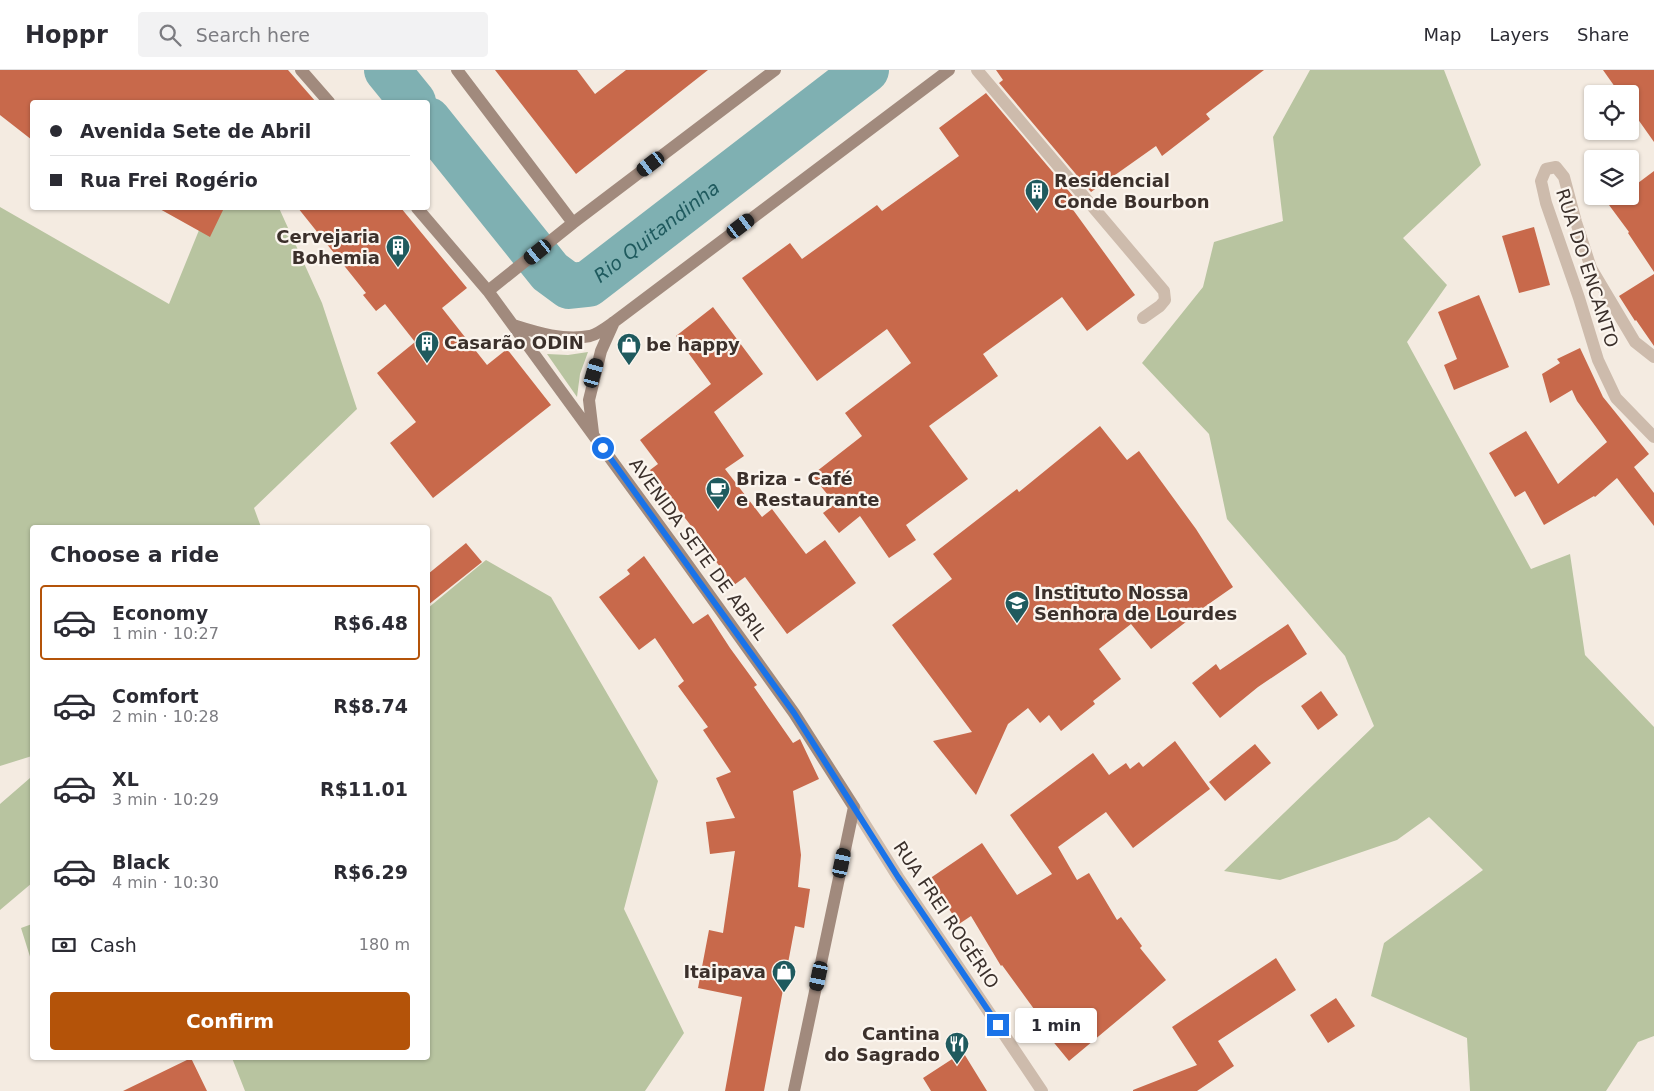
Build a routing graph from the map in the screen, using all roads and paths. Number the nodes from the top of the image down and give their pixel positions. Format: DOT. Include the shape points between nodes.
graph roads {
  1 [pos="301,70"];
  2 [pos="457,70"];
  3 [pos="775,70"];
  4 [pos="949,70"];
  5 [pos="977,70"];
  6 [pos="327,100"];
  7 [pos="419,210"];
  8 [pos="569,226"];
  9 [pos="488,291"];
  10 [pos="1143,318"];
  11 [pos="614,322"];
  12 [pos="513,325"];
  13 [pos="1654,357"];
  14 [pos="593,434"];
  15 [pos="1654,437"];
  16 [pos="854,807"];
  17 [pos="794,1091"];
  18 [pos="1042,1091"];
  1 -- 6 [label="main road"];
  2 -- 8 [label="main road"];
  3 -- 8 [label="main road"];
  4 -- 11 [label="main road"];
  5 -- 10 [label="street" via="1164,291 1165,300"];
  7 -- 9 [label="main road, AVENIDA SETE DE ABRIL"];
  8 -- 9 [label="main road"];
  9 -- 12 [label="main road, AVENIDA SETE DE ABRIL"];
  11 -- 12 [label="main road" via="592,335 570,338 541,334"];
  11 -- 14 [label="main road" via="601,351 588,400"];
  12 -- 14 [label="main road, AVENIDA SETE DE ABRIL"];
  13 -- 15 [label="street, RUA DO ENCANTO" via="1635,342 1590,268 1564,177 1556,167 1546,170 1541,181 1546,202 1598,360 1616,398"];
  14 -- 16 [label="main road, AVENIDA SETE DE ABRIL" via="794,713"];
  16 -- 17 [label="main road"];
  16 -- 18 [label="street, RUA FREI ROGÉRIO"];
}
